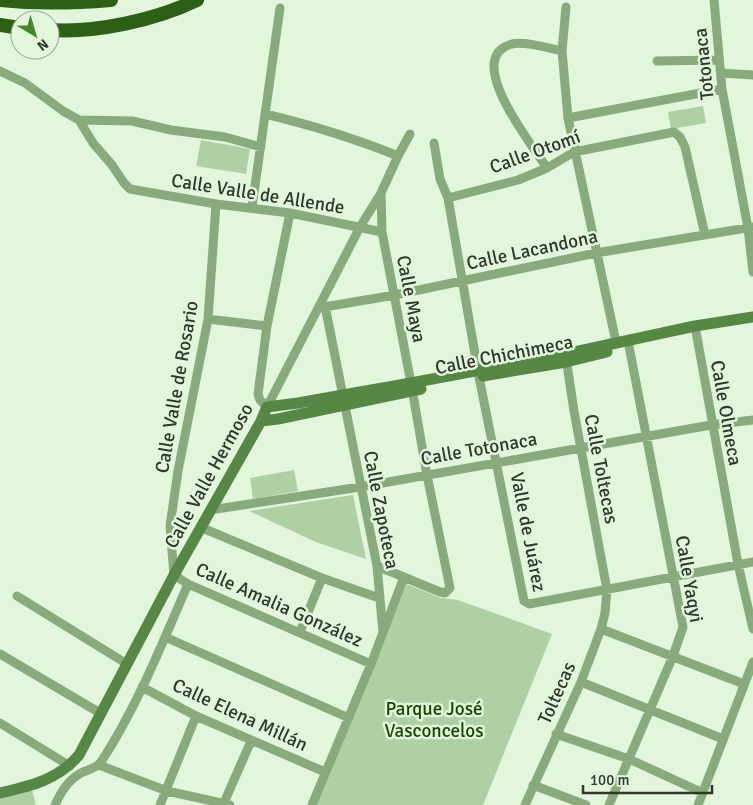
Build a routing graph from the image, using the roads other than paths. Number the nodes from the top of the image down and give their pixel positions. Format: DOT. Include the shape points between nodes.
graph roads {
  1 [pos="0,0"];
  2 [pos="112,0"];
  3 [pos="198,0"];
  4 [pos="714,0"];
  5 [pos="566,7"];
  6 [pos="280,8"];
  7 [pos="60,31"];
  8 [pos="562,51"];
  9 [pos="719,60"];
  10 [pos="657,61"];
  11 [pos="0,71"];
  12 [pos="721,73"];
  13 [pos="753,74"];
  14 [pos="722,89"];
  15 [pos="266,114"];
  16 [pos="568,118"];
  17 [pos="79,120"];
  18 [pos="410,134"];
  19 [pos="434,143"];
  20 [pos="261,147"];
  21 [pos="574,152"];
  22 [pos="398,156"];
  23 [pos="547,168"];
  24 [pos="381,193"];
  25 [pos="448,198"];
  26 [pos="216,204"];
  27 [pos="252,207"];
  28 [pos="290,213"];
  29 [pos="360,227"];
  30 [pos="750,228"];
  31 [pos="382,232"];
  32 [pos="705,235"];
  33 [pos="596,253"];
  34 [pos="753,272"];
  35 [pos="463,281"];
  36 [pos="395,294"];
  37 [pos="322,307"];
  38 [pos="753,316"];
  39 [pos="208,319"];
  40 [pos="753,324"];
  41 [pos="267,326"];
  42 [pos="696,330"];
  43 [pos="616,342"];
  44 [pos="629,346"];
  45 [pos="566,358"];
  46 [pos="479,373"];
  47 [pos="412,387"];
  48 [pos="345,400"];
  49 [pos="267,406"];
  50 [pos="753,420"];
  51 [pos="261,421"];
  52 [pos="711,425"];
  53 [pos="647,436"];
  54 [pos="581,447"];
  55 [pos="498,462"];
  56 [pos="427,475"];
  57 [pos="360,487"];
  58 [pos="210,510"];
  59 [pos="200,526"];
  60 [pos="753,562"];
  61 [pos="738,564"];
  62 [pos="377,566"];
  63 [pos="174,575"];
  64 [pos="674,577"];
  65 [pos="322,578"];
  66 [pos="404,578"];
  67 [pos="188,584"];
  68 [pos="607,590"];
  69 [pos="17,596"];
  70 [pos="379,598"];
  71 [pos="601,629"];
  72 [pos="753,630"];
  73 [pos="300,632"];
  74 [pos="384,632"];
  75 [pos="165,637"];
  76 [pos="0,654"];
  77 [pos="674,656"];
  78 [pos="753,662"];
  79 [pos="127,664"];
  80 [pos="371,664"];
  81 [pos="581,682"];
  82 [pos="744,684"];
  83 [pos="142,687"];
  84 [pos="651,709"];
  85 [pos="100,713"];
  86 [pos="196,716"];
  87 [pos="349,718"];
  88 [pos="0,723"];
  89 [pos="556,734"];
  90 [pos="723,739"];
  91 [pos="251,741"];
  92 [pos="629,759"];
  93 [pos="99,765"];
  94 [pos="70,766"];
  95 [pos="325,772"];
  96 [pos="534,785"];
  97 [pos="166,791"];
  98 [pos="0,793"];
  99 [pos="703,793"];
  100 [pos="226,804"];
  101 [pos="55,805"];
  102 [pos="160,805"];
  103 [pos="312,805"];
  104 [pos="525,805"];
  105 [pos="586,805"];
  106 [pos="609,805"];
  107 [pos="698,805"];
  1 -- 2 [label="highway" via="66,3"];
  3 -- 7 [label="highway" via="152,17 113,26"];
  4 -- 9 [label="street, Totonaca"];
  5 -- 8 [label="street"];
  6 -- 15 [label="street"];
  8 -- 16 [label="street"];
  8 -- 23 [label="street" via="512,44 503,48 493,64 498,87 509,110"];
  9 -- 10 [label="street"];
  9 -- 12 [label="street, Totonaca"];
  11 -- 17 [label="street" via="25,83"];
  12 -- 13 [label="street"];
  12 -- 14 [label="street, Totonaca"];
  14 -- 16 [label="street"];
  14 -- 30 [label="street, Totonaca"];
  15 -- 20 [label="street"];
  15 -- 22 [label="street" via="357,139"];
  16 -- 21 [label="street"];
  17 -- 20 [label="street" via="132,121 226,137"];
  17 -- 26 [label="street, Calle Valle de Allende" via="130,189"];
  18 -- 22 [label="street, Calle Valle Hermoso"];
  19 -- 25 [label="street, Valle de Juárez" via="440,179"];
  20 -- 27 [label="street"];
  21 -- 23 [label="street, Calle Otomí"];
  21 -- 32 [label="street, Calle Otomí" via="674,132 685,147"];
  21 -- 33 [label="street"];
  22 -- 24 [label="street, Calle Valle Hermoso"];
  23 -- 25 [label="street, Calle Otomí" via="518,180"];
  24 -- 29 [label="street, Calle Valle Hermoso"];
  24 -- 31 [label="street, Calle Maya"];
  25 -- 35 [label="street, Valle de Juárez"];
  26 -- 27 [label="street, Calle Valle de Allende"];
  26 -- 39 [label="street, Calle Valle de Rosario"];
  27 -- 28 [label="street, Calle Valle de Allende"];
  28 -- 29 [label="street, Calle Valle de Allende"];
  28 -- 41 [label="street"];
  29 -- 31 [label="street, Calle Valle de Allende"];
  29 -- 37 [label="street, Calle Valle Hermoso"];
  30 -- 32 [label="street, Calle Lacandona"];
  30 -- 34 [label="street, Totonaca"];
  31 -- 36 [label="street, Calle Maya"];
  32 -- 33 [label="street, Calle Lacandona"];
  33 -- 35 [label="street, Calle Lacandona"];
  33 -- 43 [label="street"];
  35 -- 36 [label="street, Calle Lacandona"];
  35 -- 46 [label="street, Valle de Juárez"];
  36 -- 37 [label="street, Calle Lacandona"];
  36 -- 47 [label="street, Calle Maya"];
  37 -- 48 [label="street, Calle Zapoteca"];
  37 -- 49 [label="street, Calle Valle Hermoso"];
  38 -- 42 [label="main road, Calle Chichimeca"];
  39 -- 41 [label="street"];
  39 -- 63 [label="street, Calle Valle de Rosario" via="170,526"];
  40 -- 42 [label="main road, Calle Chichimeca"];
  41 -- 49 [label="street" via="258,394"];
  42 -- 43 [label="main road, Calle Chichimeca"];
  42 -- 44 [label="main road, Calle Chichimeca"];
  42 -- 52 [label="street, Calle Olmeca"];
  43 -- 45 [label="main road, Calle Chichimeca"];
  44 -- 45 [label="main road, Calle Chichimeca"];
  44 -- 53 [label="street, Calle Yaqyi"];
  45 -- 46 [label="main road, Calle Chichimeca"];
  45 -- 54 [label="street, Calle Toltecas"];
  46 -- 47 [label="main road, Calle Chichimeca"];
  46 -- 55 [label="street, Valle de Juárez"];
  47 -- 48 [label="main road, Calle Chichimeca"];
  47 -- 56 [label="street, Calle Maya"];
  48 -- 49 [label="main road, Calle Chichimeca"];
  48 -- 51 [label="main road, Calle Chichimeca"];
  48 -- 57 [label="street, Calle Zapoteca"];
  49 -- 51 [label="main road, Calle Valle Hermoso"];
  50 -- 52 [label="street, Calle Totonaca"];
  51 -- 58 [label="main road, Calle Valle Hermoso"];
  52 -- 53 [label="street, Calle Totonaca"];
  52 -- 61 [label="street, Calle Olmeca"];
  53 -- 54 [label="street, Calle Totonaca"];
  53 -- 64 [label="street, Calle Yaqyi"];
  54 -- 55 [label="street, Calle Totonaca"];
  54 -- 68 [label="street, Calle Toltecas"];
  55 -- 56 [label="street, Calle Totonaca"];
  55 -- 68 [label="street, Valle de Juárez" via="524,601 529,604"];
  56 -- 57 [label="street, Calle Totonaca"];
  56 -- 66 [label="street, Calle Maya" via="450,588 445,593 440,592"];
  57 -- 58 [label="street, Calle Totonaca"];
  57 -- 62 [label="street, Calle Zapoteca"];
  58 -- 59 [label="main road, Calle Valle Hermoso"];
  59 -- 63 [label="main road, Calle Valle Hermoso"];
  59 -- 65 [label="street"];
  60 -- 61 [label="street"];
  61 -- 64 [label="street"];
  61 -- 72 [label="street, Calle Olmeca"];
  62 -- 66 [label="street"];
  62 -- 70 [label="street, Calle Zapoteca"];
  63 -- 67 [label="street, Calle Amalia González"];
  63 -- 79 [label="main road, Calle Valle Hermoso"];
  64 -- 68 [label="street"];
  64 -- 77 [label="street, Calle Yaqyi" via="683,627"];
  65 -- 70 [label="street"];
  65 -- 73 [label="street"];
  66 -- 74 [label="street"];
  67 -- 73 [label="street, Calle Amalia González"];
  67 -- 75 [label="street"];
  68 -- 71 [label="street, Toltecas"];
  69 -- 79 [label="street"];
  70 -- 74 [label="street, Calle Zapoteca"];
  71 -- 77 [label="street"];
  71 -- 81 [label="street, Toltecas"];
  73 -- 80 [label="street, Calle Amalia González"];
  74 -- 80 [label="street"];
  75 -- 83 [label="street"];
  75 -- 87 [label="street"];
  76 -- 85 [label="street"];
  77 -- 82 [label="street"];
  77 -- 84 [label="street, Calle Yaqyi"];
  78 -- 82 [label="street"];
  79 -- 85 [label="main road, Calle Valle Hermoso"];
  80 -- 87 [label="street"];
  81 -- 84 [label="street"];
  81 -- 89 [label="street, Toltecas"];
  82 -- 90 [label="street"];
  83 -- 86 [label="street, Calle Elena Millán"];
  83 -- 93 [label="street"];
  84 -- 90 [label="street"];
  84 -- 92 [label="street, Calle Yaqyi"];
  85 -- 94 [label="main road, Calle Valle Hermoso"];
  86 -- 91 [label="street, Calle Elena Millán"];
  86 -- 97 [label="street"];
  87 -- 95 [label="street"];
  88 -- 94 [label="street"];
  89 -- 92 [label="street"];
  89 -- 96 [label="street, Toltecas"];
  90 -- 99 [label="street"];
  91 -- 95 [label="street, Calle Elena Millán"];
  91 -- 100 [label="street"];
  92 -- 99 [label="street"];
  92 -- 106 [label="street, Calle Yaqyi"];
  93 -- 97 [label="street"];
  93 -- 101 [label="street" via="68,783"];
  94 -- 98 [label="main road, Calle Valle Hermoso" via="36,784"];
  95 -- 103 [label="street"];
  96 -- 104 [label="street, Toltecas"];
  96 -- 105 [label="street"];
  97 -- 100 [label="street"];
  97 -- 102 [label="street"];
  99 -- 107 [label="street"];
}
